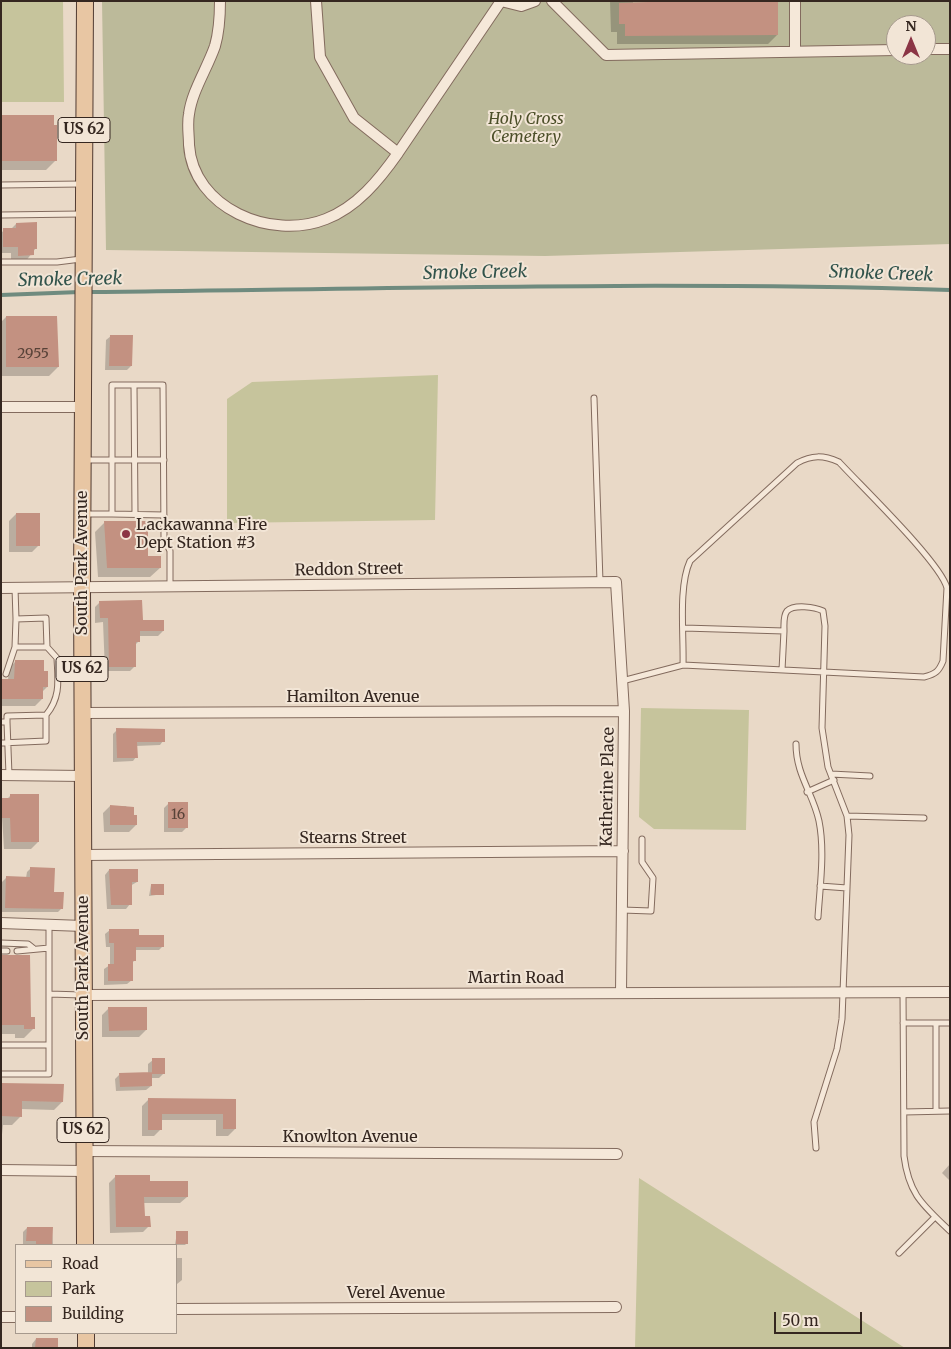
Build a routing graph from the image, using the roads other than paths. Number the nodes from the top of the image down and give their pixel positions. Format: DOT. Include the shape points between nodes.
graph roads {
  1 [pos="84,1"];
  2 [pos="220,1"];
  3 [pos="316,1"];
  4 [pos="501,1"];
  5 [pos="535,1"];
  6 [pos="552,1"];
  7 [pos="795,1"];
  8 [pos="936,49"];
  9 [pos="950,49"];
  10 [pos="886,50"];
  11 [pos="795,52"];
  12 [pos="398,153"];
  13 [pos="84,184"];
  14 [pos="1,186"];
  15 [pos="1,214"];
  16 [pos="84,214"];
  17 [pos="83,259"];
  18 [pos="1,262"];
  19 [pos="134,385"];
  20 [pos="594,398"];
  21 [pos="1,407"];
  22 [pos="82,407"];
  23 [pos="82,460"];
  24 [pos="112,460"];
  25 [pos="134,460"];
  26 [pos="164,460"];
  27 [pos="82,514"];
  28 [pos="112,514"];
  29 [pos="135,514"];
  30 [pos="164,515"];
  31 [pos="600,582"];
  32 [pos="616,582"];
  33 [pos="170,587"];
  34 [pos="1,588"];
  35 [pos="15,588"];
  36 [pos="82,588"];
  37 [pos="16,619"];
  38 [pos="684,628"];
  39 [pos="784,631"];
  40 [pos="16,647"];
  41 [pos="47,647"];
  42 [pos="683,665"];
  43 [pos="782,670"];
  44 [pos="824,672"];
  45 [pos="6,674"];
  46 [pos="82,676"];
  47 [pos="58,677"];
  48 [pos="622,681"];
  49 [pos="624,711"];
  50 [pos="82,712"];
  51 [pos="46,715"];
  52 [pos="4,722"];
  53 [pos="1,743"];
  54 [pos="8,743"];
  55 [pos="796,744"];
  56 [pos="5,775"];
  57 [pos="82,776"];
  58 [pos="870,776"];
  59 [pos="832,777"];
  60 [pos="807,792"];
  61 [pos="847,816"];
  62 [pos="924,818"];
  63 [pos="642,839"];
  64 [pos="623,851"];
  65 [pos="83,855"];
  66 [pos="820,886"];
  67 [pos="847,888"];
  68 [pos="622,910"];
  69 [pos="818,917"];
  70 [pos="1,923"];
  71 [pos="49,925"];
  72 [pos="83,926"];
  73 [pos="1,943"];
  74 [pos="33,948"];
  75 [pos="49,948"];
  76 [pos="17,951"];
  77 [pos="621,992"];
  78 [pos="844,992"];
  79 [pos="903,992"];
  80 [pos="950,992"];
  81 [pos="50,994"];
  82 [pos="83,995"];
  83 [pos="936,1023"];
  84 [pos="950,1023"];
  85 [pos="903,1024"];
  86 [pos="49,1045"];
  87 [pos="1,1046"];
  88 [pos="1,1074"];
  89 [pos="950,1111"];
  90 [pos="904,1112"];
  91 [pos="936,1112"];
  92 [pos="816,1148"];
  93 [pos="83,1151"];
  94 [pos="616,1154"];
  95 [pos="1,1170"];
  96 [pos="84,1172"];
  97 [pos="935,1217"];
  98 [pos="950,1231"];
  99 [pos="85,1244"];
  100 [pos="899,1253"];
  101 [pos="616,1307"];
  102 [pos="178,1309"];
  103 [pos="1,1317"];
  104 [pos="15,1317"];
  105 [pos="86,1334"];
  106 [pos="86,1348"];
  1 -- 13 [label="main road, South Park Avenue / US 62"];
  2 -- 12 [label="street" via="215,46 189,114 189,147 200,181 218,203 241,215 280,226 325,219 348,207 373,186"];
  3 -- 12 [label="street" via="320,57 354,118"];
  4 -- 5 [label="street" via="521,6"];
  4 -- 12 [label="street"];
  6 -- 11 [label="street" via="606,55"];
  7 -- 11 [label="street"];
  8 -- 9 [label="street"];
  10 -- 11 [label="street"];
  13 -- 14 [label="lane"];
  13 -- 16 [label="main road, South Park Avenue / US 62"];
  15 -- 16 [label="lane"];
  16 -- 17 [label="main road, South Park Avenue / US 62"];
  17 -- 18 [label="lane"];
  17 -- 22 [label="main road, South Park Avenue / US 62"];
  19 -- 24 [label="lane" via="112,385"];
  19 -- 25 [label="lane"];
  19 -- 26 [label="lane" via="163,385"];
  20 -- 31 [label="lane"];
  21 -- 22 [label="street"];
  22 -- 23 [label="main road, South Park Avenue / US 62"];
  23 -- 24 [label="lane"];
  23 -- 27 [label="main road, South Park Avenue / US 62"];
  24 -- 25 [label="lane"];
  24 -- 28 [label="lane"];
  25 -- 26 [label="lane"];
  25 -- 29 [label="lane"];
  26 -- 30 [label="lane"];
  27 -- 28 [label="lane"];
  27 -- 36 [label="main road, South Park Avenue / US 62"];
  28 -- 29 [label="lane"];
  29 -- 30 [label="lane"];
  30 -- 33 [label="lane" via="164,538 170,551"];
  31 -- 32 [label="street, Reddon Street"];
  31 -- 33 [label="street, Reddon Street"];
  32 -- 48 [label="street, Katherine Place"];
  33 -- 36 [label="street, Reddon Street"];
  34 -- 35 [label="street, Reddon Street"];
  35 -- 36 [label="street, Reddon Street"];
  35 -- 37 [label="lane"];
  36 -- 46 [label="main road, South Park Avenue / US 62"];
  37 -- 40 [label="lane"];
  37 -- 41 [label="lane" via="46,618"];
  38 -- 39 [label="lane"];
  38 -- 42 [label="lane"];
  38 -- 44 [label="lane" via="684,585 690,561 797,464 808,458 829,458 838,462 932,563 947,588 943,660 934,674 924,677"];
  39 -- 43 [label="lane"];
  39 -- 44 [label="lane" via="784,618 792,608 818,608 823,611"];
  40 -- 41 [label="lane"];
  40 -- 45 [label="lane"];
  41 -- 47 [label="lane" via="57,658"];
  42 -- 43 [label="lane"];
  42 -- 48 [label="lane"];
  43 -- 44 [label="lane"];
  44 -- 59 [label="lane" via="822,728"];
  46 -- 47 [label="lane"];
  46 -- 50 [label="main road, South Park Avenue / US 62"];
  47 -- 51 [label="lane" via="58,694"];
  48 -- 49 [label="street, Katherine Place"];
  49 -- 50 [label="street, Hamilton Avenue"];
  49 -- 64 [label="street, Katherine Place"];
  50 -- 57 [label="main road, South Park Avenue / US 62"];
  51 -- 52 [label="lane" via="7,716"];
  51 -- 54 [label="lane" via="46,741"];
  52 -- 54 [label="lane"];
  53 -- 54 [label="lane"];
  54 -- 56 [label="lane"];
  55 -- 60 [label="lane" via="796,758"];
  56 -- 57 [label="street"];
  57 -- 65 [label="main road, South Park Avenue / US 62"];
  58 -- 59 [label="lane"];
  59 -- 60 [label="lane"];
  59 -- 61 [label="lane"];
  60 -- 66 [label="lane" via="818,820"];
  61 -- 62 [label="lane"];
  61 -- 67 [label="lane"];
  63 -- 68 [label="lane" via="642,862 653,878 651,911"];
  64 -- 65 [label="street, Stearns Street"];
  64 -- 68 [label="street, Katherine Place"];
  65 -- 72 [label="main road, South Park Avenue / US 62"];
  66 -- 67 [label="lane"];
  66 -- 69 [label="lane"];
  67 -- 78 [label="lane"];
  68 -- 77 [label="street, Katherine Place"];
  70 -- 71 [label="street"];
  71 -- 72 [label="street"];
  71 -- 75 [label="lane"];
  72 -- 82 [label="main road, South Park Avenue / US 62"];
  73 -- 74 [label="lane" via="28,944"];
  74 -- 75 [label="lane"];
  74 -- 76 [label="lane"];
  75 -- 81 [label="lane"];
  77 -- 78 [label="street, Martin Road"];
  77 -- 82 [label="street, Martin Road"];
  78 -- 79 [label="street, Martin Road"];
  78 -- 92 [label="lane" via="837,1049 814,1122"];
  79 -- 80 [label="street, Martin Road"];
  79 -- 85 [label="lane"];
  81 -- 82 [label="lane"];
  81 -- 86 [label="lane"];
  82 -- 93 [label="main road, South Park Avenue / US 62"];
  83 -- 84 [label="lane"];
  83 -- 85 [label="lane"];
  83 -- 91 [label="lane"];
  85 -- 90 [label="lane"];
  86 -- 87 [label="lane"];
  86 -- 88 [label="lane" via="49,1074"];
  89 -- 91 [label="lane"];
  90 -- 91 [label="lane"];
  90 -- 97 [label="lane" via="907,1176 916,1198"];
  93 -- 94 [label="street, Knowlton Avenue"];
  93 -- 96 [label="main road, South Park Avenue / US 62"];
  95 -- 96 [label="street"];
  96 -- 99 [label="main road, South Park Avenue / US 62"];
  97 -- 98 [label="lane"];
  97 -- 100 [label="lane"];
  101 -- 102 [label="street, Verel Avenue"];
  103 -- 104 [label="street"];
  105 -- 106 [label="main road"];
}
